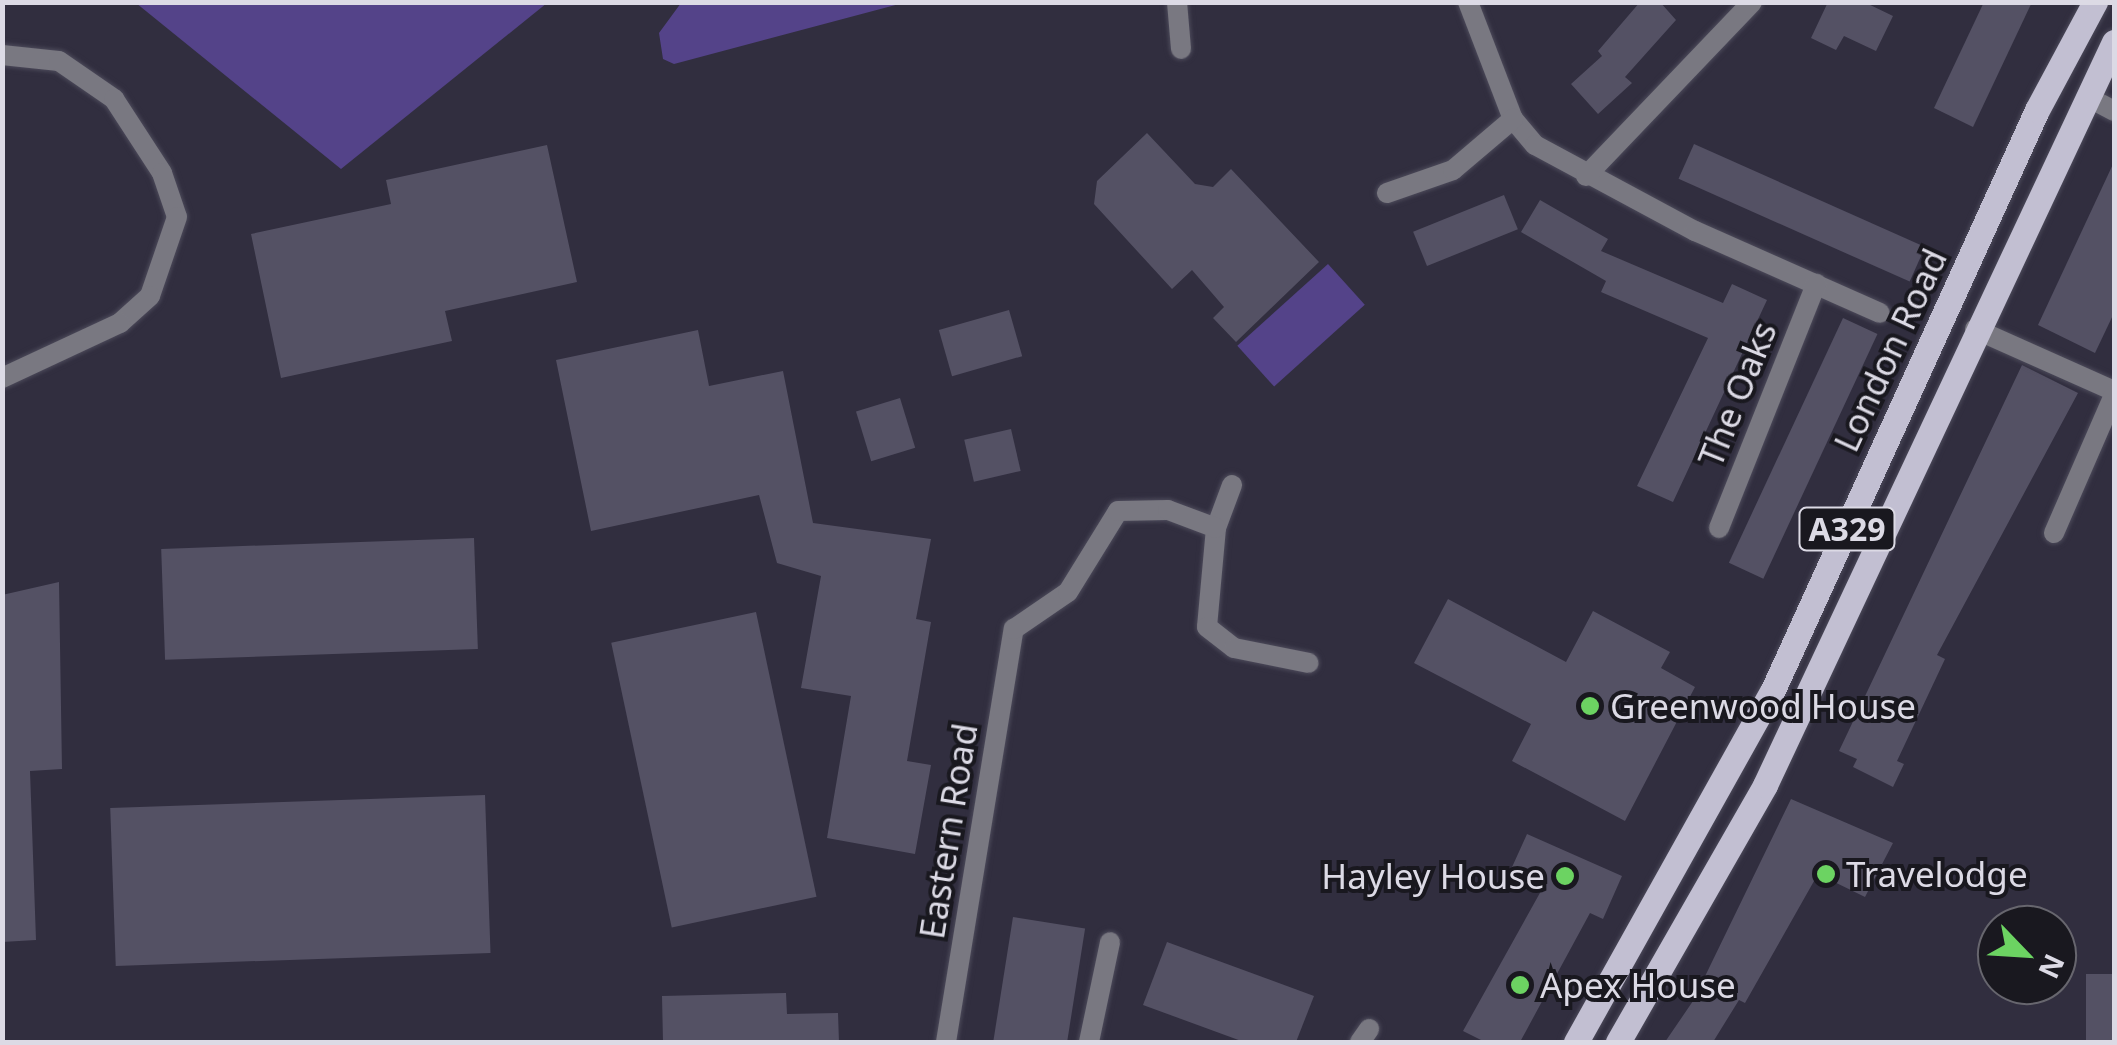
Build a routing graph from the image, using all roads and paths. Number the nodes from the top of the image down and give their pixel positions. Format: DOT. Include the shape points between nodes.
graph roads {
  1 [pos="1177,2"];
  2 [pos="1468,2"];
  3 [pos="1752,2"];
  4 [pos="2095,2"];
  5 [pos="2114,42"];
  6 [pos="1182,48"];
  7 [pos="2,55"];
  8 [pos="1513,119"];
  9 [pos="1586,176"];
  10 [pos="1387,194"];
  11 [pos="1816,284"];
  12 [pos="1880,313"];
  13 [pos="1976,329"];
  14 [pos="2,378"];
  15 [pos="2114,393"];
  16 [pos="1232,484"];
  17 [pos="1216,528"];
  18 [pos="1719,528"];
  19 [pos="2054,533"];
  20 [pos="1308,663"];
  21 [pos="1110,942"];
  22 [pos="946,1042"];
  23 [pos="1089,1042"];
  24 [pos="1576,1042"];
  25 [pos="1618,1042"];
  1 -- 6 [label="street"];
  2 -- 8 [label="street"];
  3 -- 9 [label="street"];
  4 -- 24 [label="main road, London Road / A329" via="2037,110 1772,692"];
  5 -- 13 [label="main road, London Road / A329"];
  7 -- 14 [label="street" via="59,60 114,99 162,173 177,217 150,296 120,323"];
  8 -- 9 [label="street" via="1535,145"];
  8 -- 10 [label="street" via="1452,170"];
  9 -- 11 [label="street"];
  11 -- 12 [label="street"];
  11 -- 18 [label="street, The Oaks"];
  13 -- 15 [label="street"];
  13 -- 25 [label="main road, London Road / A329" via="1765,785"];
  15 -- 19 [label="street"];
  16 -- 17 [label="street"];
  17 -- 20 [label="street" via="1209,632 1234,648"];
  17 -- 22 [label="street, Eastern Road" via="1168,510 1118,512 1068,592 1014,629"];
  21 -- 23 [label="street"];
}
